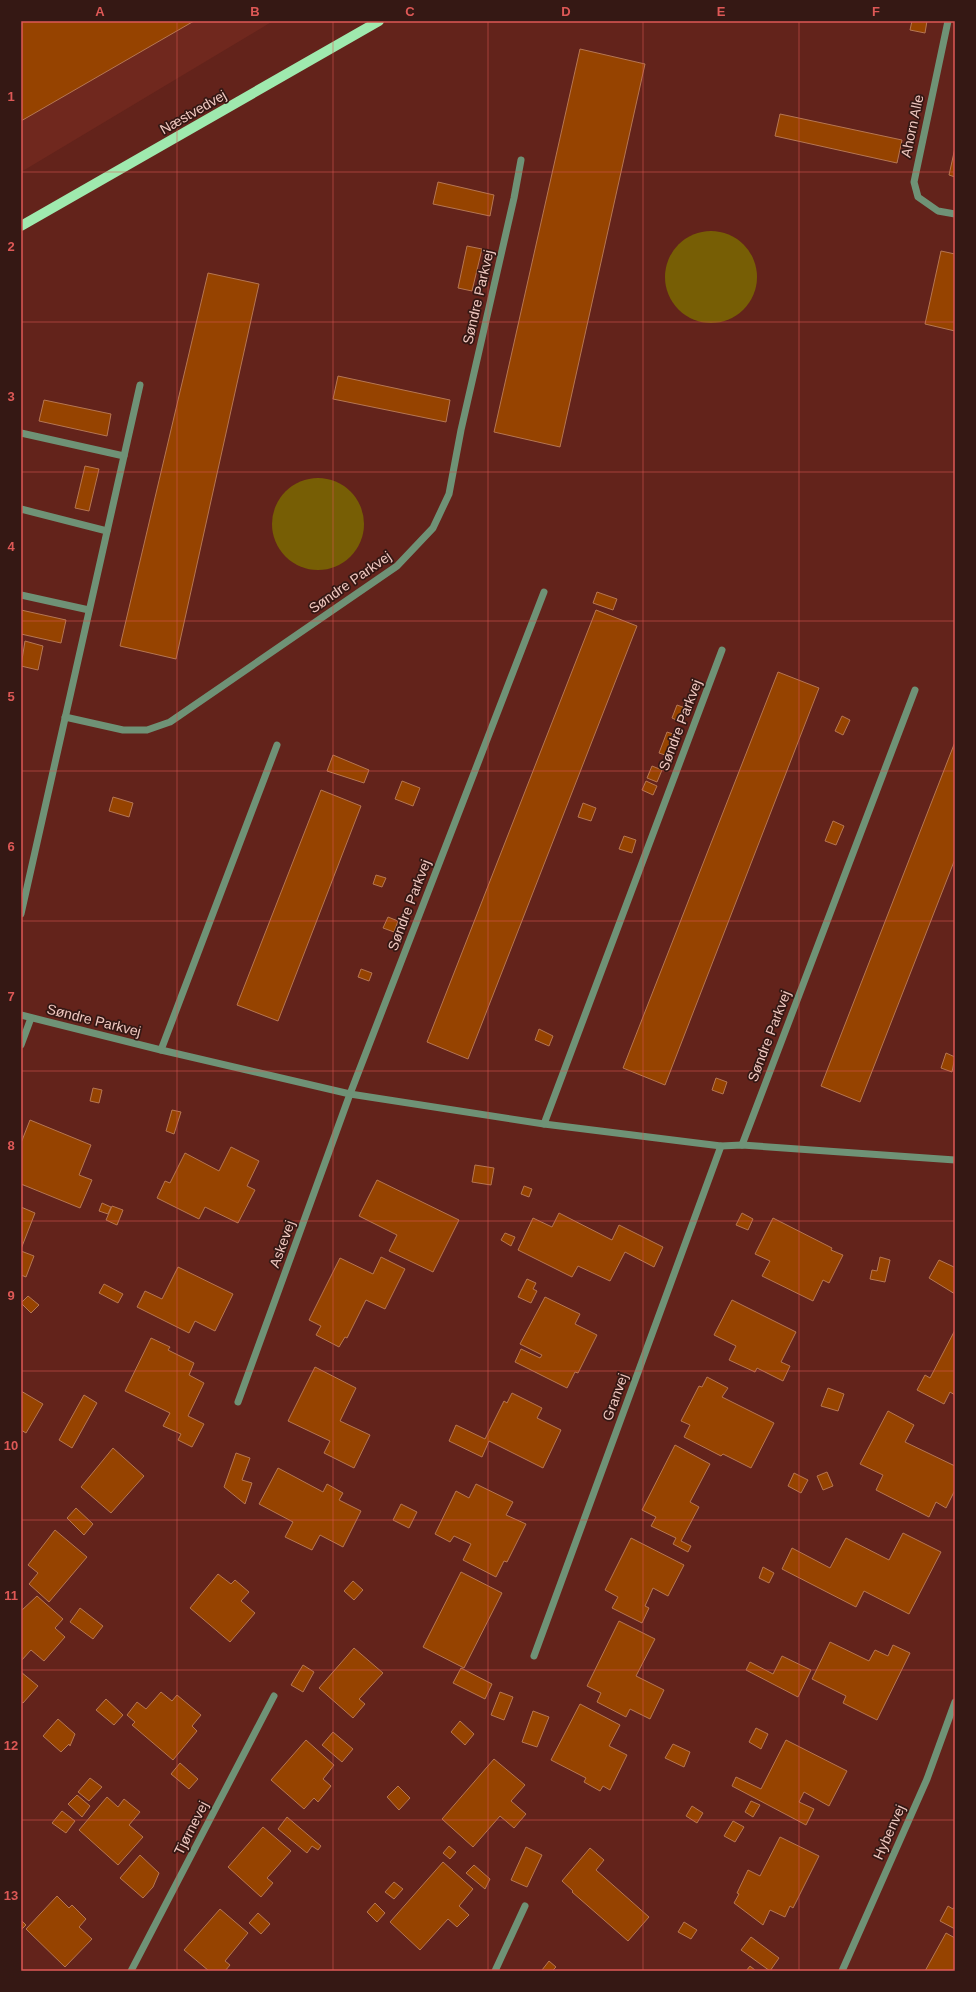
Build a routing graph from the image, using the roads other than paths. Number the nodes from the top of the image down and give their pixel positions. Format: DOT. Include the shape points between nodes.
graph roads {
  1 [pos="379,21"];
  2 [pos="948,21"];
  3 [pos="521,160"];
  4 [pos="955,214"];
  5 [pos="21,226"];
  6 [pos="140,385"];
  7 [pos="21,433"];
  8 [pos="124,456"];
  9 [pos="21,509"];
  10 [pos="107,531"];
  11 [pos="544,592"];
  12 [pos="21,595"];
  13 [pos="88,610"];
  14 [pos="722,650"];
  15 [pos="914,690"];
  16 [pos="65,717"];
  17 [pos="277,745"];
  18 [pos="21,914"];
  19 [pos="21,1015"];
  20 [pos="31,1018"];
  21 [pos="21,1045"];
  22 [pos="161,1050"];
  23 [pos="350,1094"];
  24 [pos="544,1124"];
  25 [pos="742,1145"];
  26 [pos="722,1146"];
  27 [pos="955,1160"];
  28 [pos="238,1402"];
  29 [pos="534,1656"];
  30 [pos="274,1696"];
  31 [pos="955,1702"];
  32 [pos="525,1906"];
  33 [pos="131,1971"];
  34 [pos="495,1971"];
  35 [pos="842,1971"];
  1 -- 5 [label="main road, Næstvedvej"];
  2 -- 4 [label="street, Ahorn Alle" via="914,182 918,197 938,211"];
  3 -- 16 [label="street, Søndre Parkvej" via="449,494 433,528 397,566 170,722 147,730 123,730"];
  6 -- 8 [label="street"];
  7 -- 8 [label="street"];
  8 -- 10 [label="street"];
  9 -- 10 [label="street"];
  10 -- 13 [label="street"];
  11 -- 23 [label="street, Søndre Parkvej"];
  12 -- 13 [label="street"];
  13 -- 16 [label="street"];
  14 -- 24 [label="street, Søndre Parkvej"];
  15 -- 25 [label="street, Søndre Parkvej"];
  16 -- 18 [label="street"];
  17 -- 22 [label="street"];
  19 -- 20 [label="street, Søndre Parkvej"];
  20 -- 21 [label="street"];
  20 -- 22 [label="street, Søndre Parkvej"];
  22 -- 23 [label="street, Søndre Parkvej"];
  23 -- 24 [label="street, Søndre Parkvej"];
  23 -- 28 [label="street, Askevej"];
  24 -- 26 [label="street, Søndre Parkvej"];
  25 -- 26 [label="street, Søndre Parkvej"];
  25 -- 27 [label="street, Søndre Parkvej"];
  26 -- 29 [label="street, Granvej"];
  30 -- 33 [label="street, Tjørnevej"];
  31 -- 35 [label="street, Hybenvej" via="926,1779"];
  32 -- 34 [label="street"];
}
